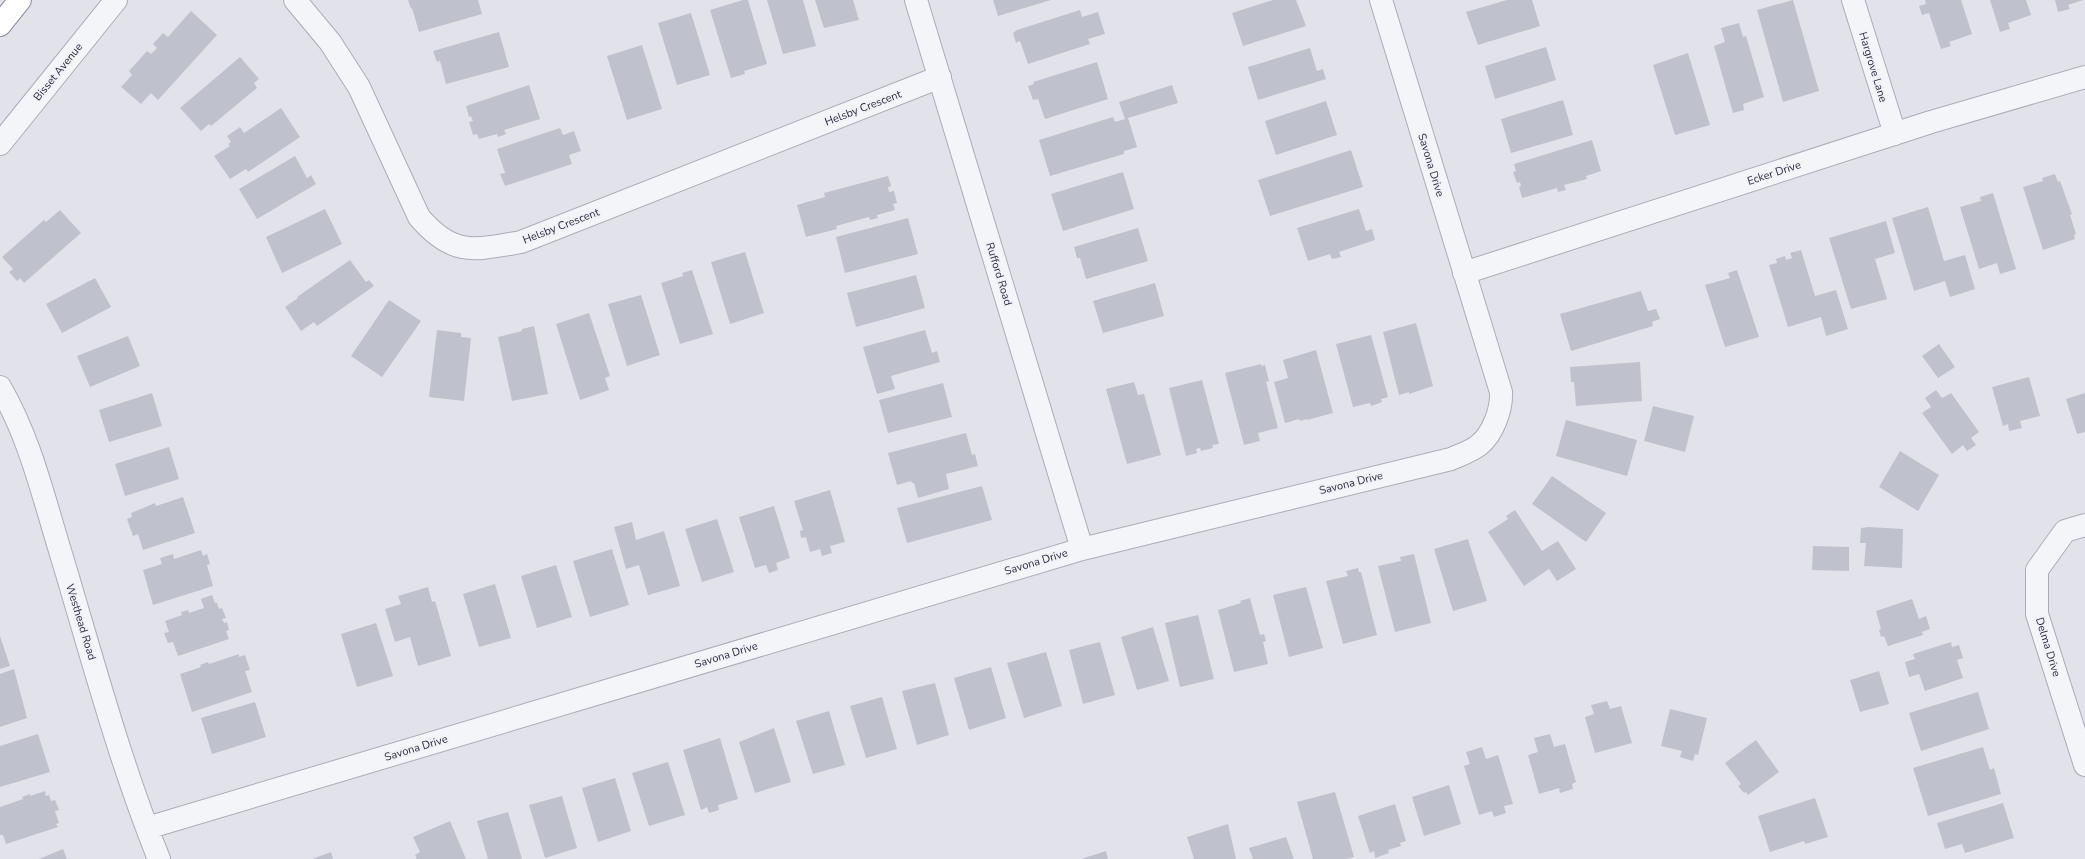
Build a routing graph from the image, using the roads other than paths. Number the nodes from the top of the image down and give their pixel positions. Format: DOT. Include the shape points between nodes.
graph roads {
  1 [pos="20,0"];
  2 [pos="116,0"];
  3 [pos="295,0"];
  4 [pos="916,0"];
  5 [pos="1381,0"];
  6 [pos="1853,0"];
  7 [pos="0,25"];
  8 [pos="940,77"];
  9 [pos="2085,77"];
  10 [pos="1895,134"];
  11 [pos="0,144"];
  12 [pos="1464,273"];
  13 [pos="0,387"];
  14 [pos="2085,525"];
  15 [pos="1082,549"];
  16 [pos="2085,765"];
  17 [pos="147,828"];
  18 [pos="159,859"];
  1 -- 7 [label="highway"];
  2 -- 11 [label="street, Bisset Avenue"];
  3 -- 8 [label="street, Helsby Crescent" via="330,42 359,87 420,217 432,232 456,247 473,250 521,242"];
  4 -- 8 [label="street, Rufford Road"];
  5 -- 12 [label="street, Savona Drive"];
  6 -- 10 [label="street, Hargrove Lane"];
  8 -- 15 [label="street, Rufford Road"];
  9 -- 10 [label="street, Ecker Drive"];
  10 -- 12 [label="street, Ecker Drive"];
  12 -- 15 [label="street, Savona Drive" via="1501,392 1502,404 1493,426 1480,445 1451,459"];
  13 -- 17 [label="street, Westhead Road" via="19,424 36,474 126,771"];
  14 -- 16 [label="street, Delma Drive" via="2065,531 2037,570 2037,614"];
  15 -- 17 [label="street, Savona Drive"];
  17 -- 18 [label="street, Westhead Road"];
}
